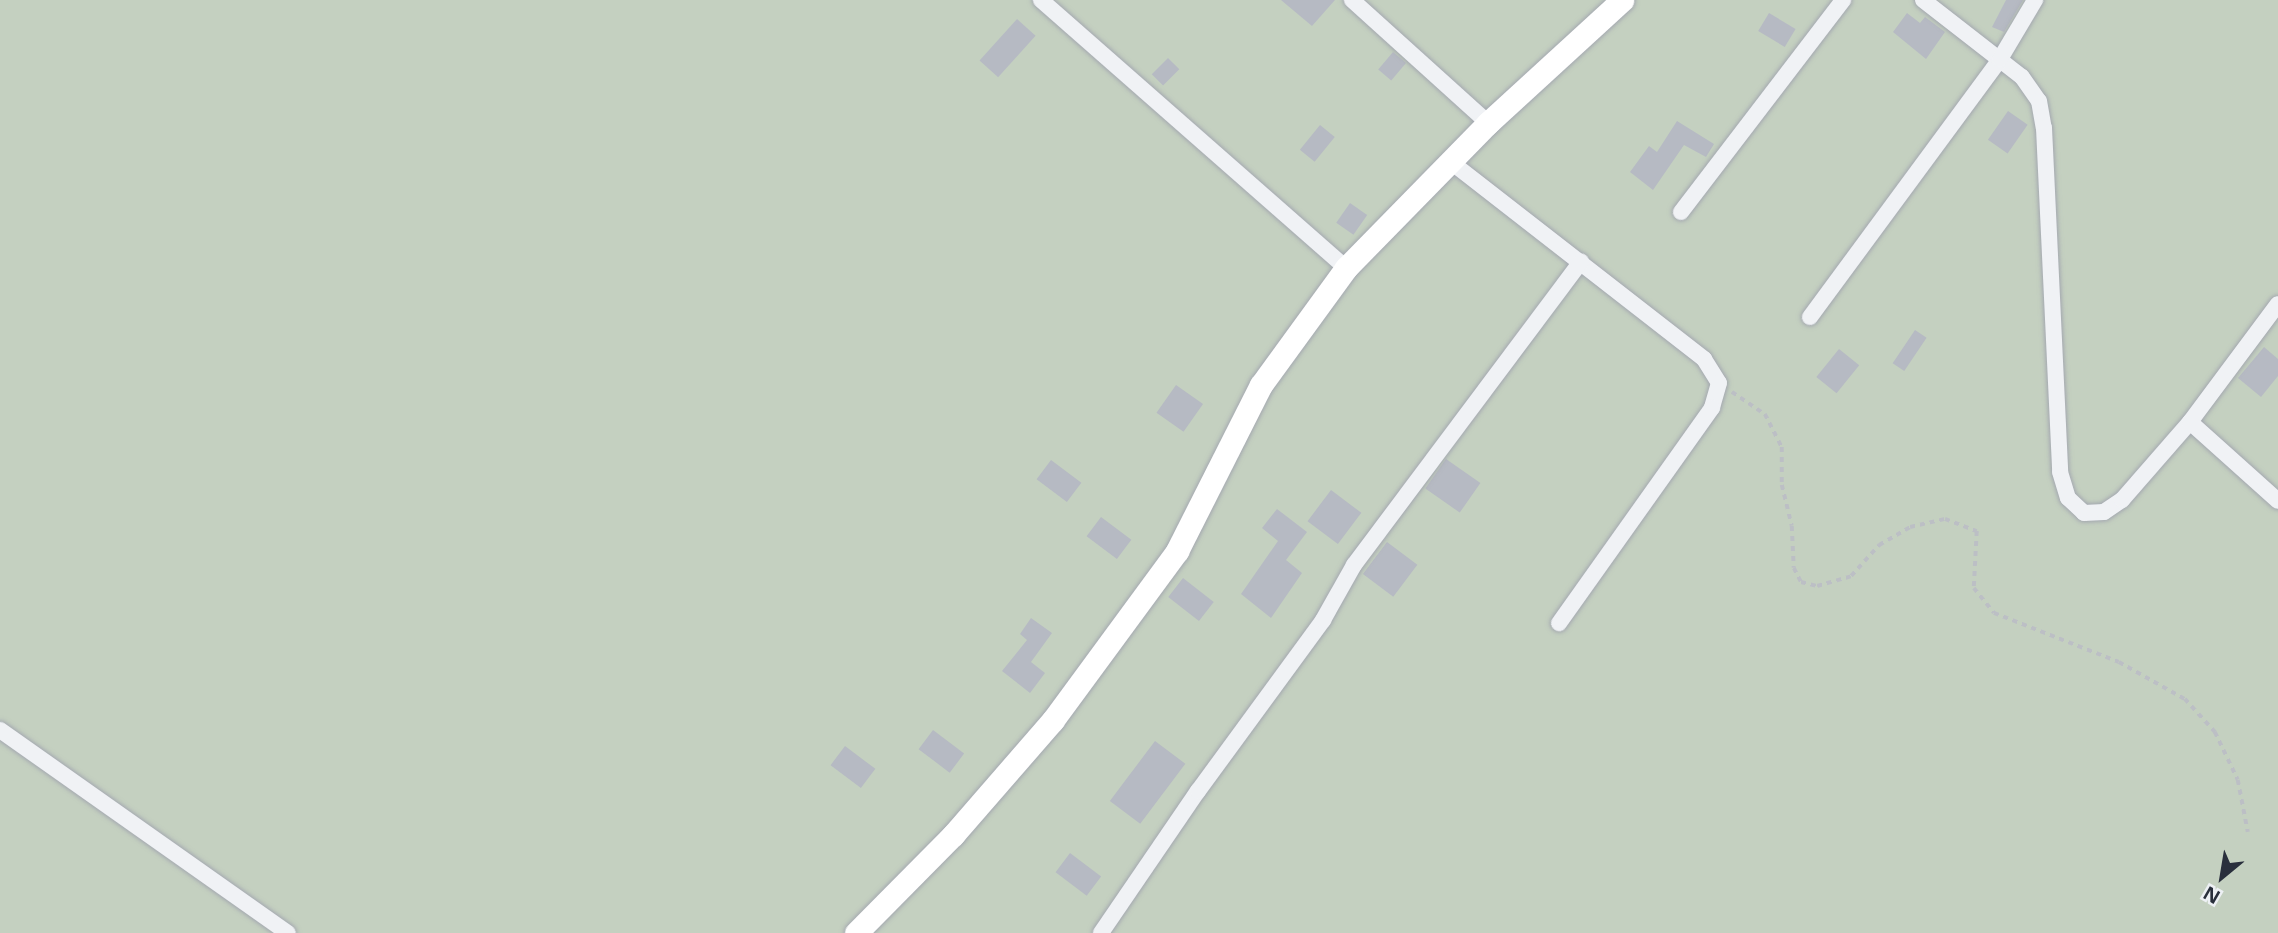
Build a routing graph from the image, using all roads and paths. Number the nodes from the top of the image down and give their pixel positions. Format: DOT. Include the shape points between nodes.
graph roads {
  1 [pos="1041,0"];
  2 [pos="1352,0"];
  3 [pos="1621,0"];
  4 [pos="1843,0"];
  5 [pos="1923,0"];
  6 [pos="2035,0"];
  7 [pos="2000,60"];
  8 [pos="1488,123"];
  9 [pos="1451,162"];
  10 [pos="1681,212"];
  11 [pos="1581,262"];
  12 [pos="1346,268"];
  13 [pos="2278,304"];
  14 [pos="1810,317"];
  15 [pos="2273,323"];
  16 [pos="1719,383"];
  17 [pos="2190,422"];
  18 [pos="2278,501"];
  19 [pos="1559,623"];
  20 [pos="0,730"];
  21 [pos="2248,832"];
  22 [pos="288,933"];
  23 [pos="856,933"];
  24 [pos="1101,933"];
  1 -- 12 [label="street"];
  2 -- 8 [label="street"];
  3 -- 8 [label="street"];
  4 -- 10 [label="street"];
  5 -- 7 [label="street"];
  6 -- 7 [label="street"];
  7 -- 14 [label="street"];
  7 -- 17 [label="street" via="2022,77 2039,101 2044,128 2060,472 2068,498 2084,513 2104,512 2122,500"];
  8 -- 9 [label="street"];
  9 -- 11 [label="street"];
  9 -- 12 [label="street"];
  11 -- 16 [label="street" via="1704,359"];
  11 -- 24 [label="street" via="1354,565 1323,620"];
  12 -- 23 [label="street" via="1261,385 1177,551 1153,585 1053,720 953,835"];
  13 -- 15 [label="street"];
  15 -- 17 [label="street"];
  16 -- 19 [label="street" via="1712,408"];
  16 -- 21 [label="path" via="1765,414 1782,447 1794,568 1801,582 1817,586 1851,576 1879,545 1910,527 1945,519 1977,531 1974,588 1994,613 2119,662 2185,699 2215,733 2238,780"];
  17 -- 18 [label="street"];
  20 -- 22 [label="street"];
}
